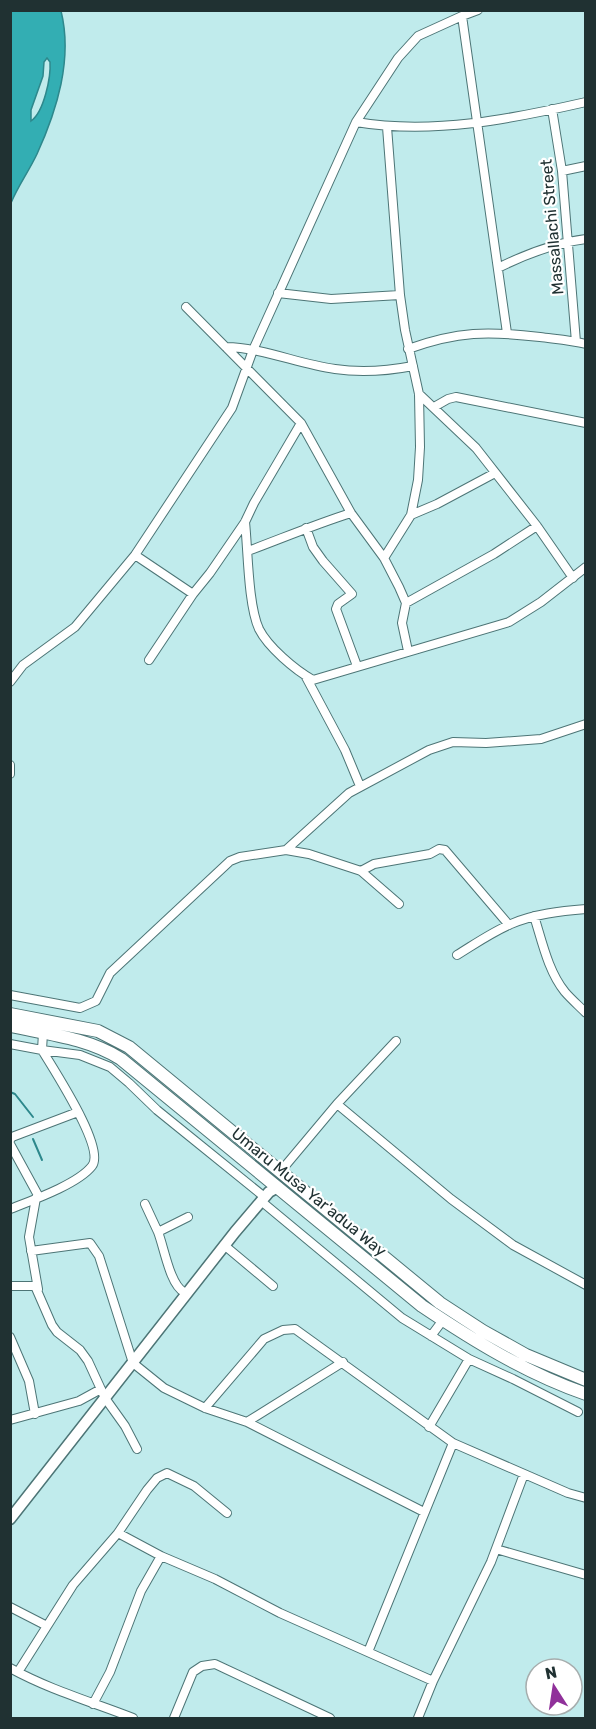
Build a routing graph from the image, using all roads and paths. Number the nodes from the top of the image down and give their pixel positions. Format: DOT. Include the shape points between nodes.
graph roads {
  1 [pos="478,10"];
  2 [pos="462,16"];
  3 [pos="585,102"];
  4 [pos="552,109"];
  5 [pos="356,122"];
  6 [pos="478,123"];
  7 [pos="387,127"];
  8 [pos="585,165"];
  9 [pos="562,171"];
  10 [pos="585,239"];
  11 [pos="568,241"];
  12 [pos="498,268"];
  13 [pos="278,293"];
  14 [pos="400,295"];
  15 [pos="186,307"];
  16 [pos="507,333"];
  17 [pos="576,342"];
  18 [pos="585,344"];
  19 [pos="226,347"];
  20 [pos="408,349"];
  21 [pos="253,350"];
  22 [pos="413,366"];
  23 [pos="246,367"];
  24 [pos="419,394"];
  25 [pos="434,407"];
  26 [pos="301,423"];
  27 [pos="585,423"];
  28 [pos="495,472"];
  29 [pos="351,513"];
  30 [pos="411,515"];
  31 [pos="245,522"];
  32 [pos="537,526"];
  33 [pos="306,528"];
  34 [pos="248,551"];
  35 [pos="135,555"];
  36 [pos="384,558"];
  37 [pos="585,567"];
  38 [pos="573,578"];
  39 [pos="193,594"];
  40 [pos="406,603"];
  41 [pos="408,651"];
  42 [pos="149,660"];
  43 [pos="357,666"];
  44 [pos="305,676"];
  45 [pos="10,682"];
  46 [pos="585,724"];
  47 [pos="10,765"];
  48 [pos="10,774"];
  49 [pos="360,786"];
  50 [pos="286,850"];
  51 [pos="362,871"];
  52 [pos="399,904"];
  53 [pos="585,910"];
  54 [pos="534,916"];
  55 [pos="509,925"];
  56 [pos="457,955"];
  57 [pos="10,996"];
  58 [pos="585,1012"];
  59 [pos="10,1014"];
  60 [pos="10,1026"];
  61 [pos="43,1033"];
  62 [pos="396,1041"];
  63 [pos="10,1044"];
  64 [pos="42,1050"];
  65 [pos="337,1104"];
  66 [pos="78,1112"];
  67 [pos="10,1142"];
  68 [pos="280,1172"];
  69 [pos="273,1184"];
  70 [pos="38,1198"];
  71 [pos="261,1198"];
  72 [pos="145,1204"];
  73 [pos="10,1209"];
  74 [pos="188,1217"];
  75 [pos="158,1232"];
  76 [pos="225,1245"];
  77 [pos="32,1251"];
  78 [pos="10,1286"];
  79 [pos="273,1286"];
  80 [pos="585,1286"];
  81 [pos="38,1291"];
  82 [pos="184,1292"];
  83 [pos="443,1320"];
  84 [pos="431,1336"];
  85 [pos="10,1337"];
  86 [pos="469,1359"];
  87 [pos="132,1360"];
  88 [pos="343,1362"];
  89 [pos="585,1380"];
  90 [pos="103,1393"];
  91 [pos="585,1394"];
  92 [pos="205,1408"];
  93 [pos="578,1413"];
  94 [pos="35,1414"];
  95 [pos="10,1420"];
  96 [pos="247,1422"];
  97 [pos="429,1427"];
  98 [pos="453,1443"];
  99 [pos="136,1449"];
  100 [pos="524,1473"];
  101 [pos="585,1498"];
  102 [pos="10,1510"];
  103 [pos="424,1512"];
  104 [pos="226,1513"];
  105 [pos="10,1519"];
  106 [pos="118,1533"];
  107 [pos="496,1549"];
  108 [pos="161,1556"];
  109 [pos="585,1575"];
  110 [pos="10,1607"];
  111 [pos="47,1626"];
  112 [pos="368,1652"];
  113 [pos="14,1670"];
  114 [pos="433,1682"];
  115 [pos="93,1704"];
  116 [pos="133,1719"];
  117 [pos="174,1719"];
  118 [pos="330,1719"];
  119 [pos="418,1719"];
  1 -- 2 [label="street"];
  2 -- 5 [label="street" via="417,36"];
  2 -- 6 [label="street"];
  3 -- 4 [label="street"];
  4 -- 6 [label="street"];
  4 -- 9 [label="street, Massallachi Street"];
  5 -- 7 [label="street"];
  5 -- 13 [label="street"];
  6 -- 7 [label="street"];
  6 -- 12 [label="street"];
  7 -- 14 [label="street"];
  8 -- 9 [label="street"];
  9 -- 11 [label="street, Massallachi Street"];
  10 -- 11 [label="street"];
  11 -- 12 [label="street"];
  11 -- 17 [label="street, Massallachi Street"];
  12 -- 16 [label="street"];
  13 -- 14 [label="street" via="331,299"];
  13 -- 21 [label="street"];
  14 -- 20 [label="street"];
  15 -- 19 [label="street"];
  16 -- 17 [label="street"];
  16 -- 20 [label="street" via="454,335"];
  17 -- 18 [label="street"];
  19 -- 21 [label="street"];
  19 -- 23 [label="street"];
  20 -- 22 [label="street"];
  21 -- 22 [label="street" via="362,372"];
  21 -- 23 [label="street"];
  22 -- 24 [label="street"];
  23 -- 26 [label="street"];
  23 -- 35 [label="street" via="232,408"];
  24 -- 25 [label="street"];
  24 -- 30 [label="street" via="418,480"];
  25 -- 27 [label="street" via="456,397"];
  25 -- 28 [label="street"];
  26 -- 29 [label="street"];
  26 -- 31 [label="street"];
  28 -- 30 [label="street"];
  28 -- 32 [label="street"];
  29 -- 33 [label="street"];
  29 -- 36 [label="street"];
  30 -- 36 [label="street"];
  31 -- 34 [label="street"];
  31 -- 39 [label="street"];
  32 -- 38 [label="street"];
  32 -- 40 [label="street"];
  33 -- 34 [label="street"];
  33 -- 43 [label="street" via="313,547 352,594 338,603 336,609"];
  34 -- 44 [label="street" via="259,629 284,660"];
  35 -- 39 [label="street"];
  35 -- 45 [label="street" via="75,627 23,665"];
  36 -- 40 [label="street"];
  37 -- 38 [label="street"];
  38 -- 41 [label="street" via="508,622"];
  39 -- 42 [label="street"];
  40 -- 41 [label="street" via="402,623"];
  41 -- 43 [label="street"];
  43 -- 44 [label="street" via="313,680"];
  44 -- 49 [label="street"];
  46 -- 49 [label="street" via="541,739 453,742 429,750"];
  47 -- 48 [label="street"];
  49 -- 50 [label="street"];
  50 -- 51 [label="street"];
  50 -- 57 [label="street" via="240,857 228,863 110,973 96,1001 80,1008"];
  51 -- 52 [label="street"];
  51 -- 55 [label="street" via="374,864 445,850"];
  53 -- 54 [label="street"];
  54 -- 55 [label="street"];
  54 -- 58 [label="street" via="556,978"];
  55 -- 56 [label="street"];
  59 -- 68 [label="main road, Umaru Musa Yar'adua Way" via="77,1026 114,1038"];
  60 -- 61 [label="main road, Umaru Musa Yar'adua Way"];
  61 -- 64 [label="street"];
  61 -- 69 [label="main road, Umaru Musa Yar'adua Way" via="89,1043 121,1059"];
  62 -- 65 [label="street"];
  63 -- 64 [label="street"];
  64 -- 66 [label="street"];
  64 -- 71 [label="street" via="80,1055 110,1067"];
  65 -- 68 [label="street"];
  65 -- 80 [label="street" via="513,1245"];
  66 -- 67 [label="street" via="12,1137"];
  66 -- 70 [label="street" via="96,1158 73,1181"];
  67 -- 70 [label="street"];
  68 -- 89 [label="main road, Umaru Musa Yar'adua Way" via="440,1303 526,1355"];
  69 -- 71 [label="main road"];
  69 -- 83 [label="main road, Umaru Musa Yar'adua Way"];
  70 -- 73 [label="street"];
  70 -- 77 [label="street" via="30,1229"];
  71 -- 76 [label="main road"];
  71 -- 82 [label="main road"];
  71 -- 84 [label="street" via="402,1318"];
  72 -- 75 [label="street"];
  74 -- 75 [label="street"];
  75 -- 82 [label="street" via="174,1281"];
  76 -- 79 [label="street"];
  76 -- 87 [label="main road"];
  77 -- 81 [label="street"];
  77 -- 87 [label="street" via="81,1243 92,1246 99,1256"];
  78 -- 81 [label="street" via="31,1285"];
  81 -- 90 [label="street" via="52,1325 80,1350"];
  82 -- 87 [label="main road"];
  83 -- 84 [label="street"];
  83 -- 91 [label="main road, Umaru Musa Yar'adua Way" via="515,1363"];
  84 -- 86 [label="street"];
  85 -- 94 [label="street" via="28,1381"];
  86 -- 93 [label="street"];
  86 -- 97 [label="street"];
  87 -- 90 [label="main road"];
  87 -- 92 [label="street" via="164,1388"];
  88 -- 92 [label="street" via="295,1329 284,1330 264,1339"];
  88 -- 96 [label="street"];
  88 -- 97 [label="street"];
  90 -- 94 [label="street"];
  90 -- 99 [label="street"];
  90 -- 102 [label="main road"];
  90 -- 105 [label="main road"];
  92 -- 96 [label="street"];
  94 -- 95 [label="street"];
  96 -- 103 [label="street"];
  97 -- 98 [label="street"];
  98 -- 100 [label="street"];
  98 -- 103 [label="street"];
  100 -- 101 [label="street"];
  100 -- 107 [label="street"];
  103 -- 112 [label="street"];
  104 -- 106 [label="street" via="194,1486 167,1473 147,1490"];
  106 -- 108 [label="street"];
  106 -- 111 [label="street" via="73,1585"];
  107 -- 109 [label="street"];
  107 -- 114 [label="street"];
  108 -- 112 [label="street"];
  108 -- 115 [label="street" via="141,1591 110,1672"];
  110 -- 111 [label="street"];
  111 -- 113 [label="street"];
  112 -- 114 [label="street"];
  113 -- 115 [label="street"];
  114 -- 119 [label="street"];
  115 -- 116 [label="street"];
  117 -- 118 [label="street" via="193,1672 215,1664"];
}
